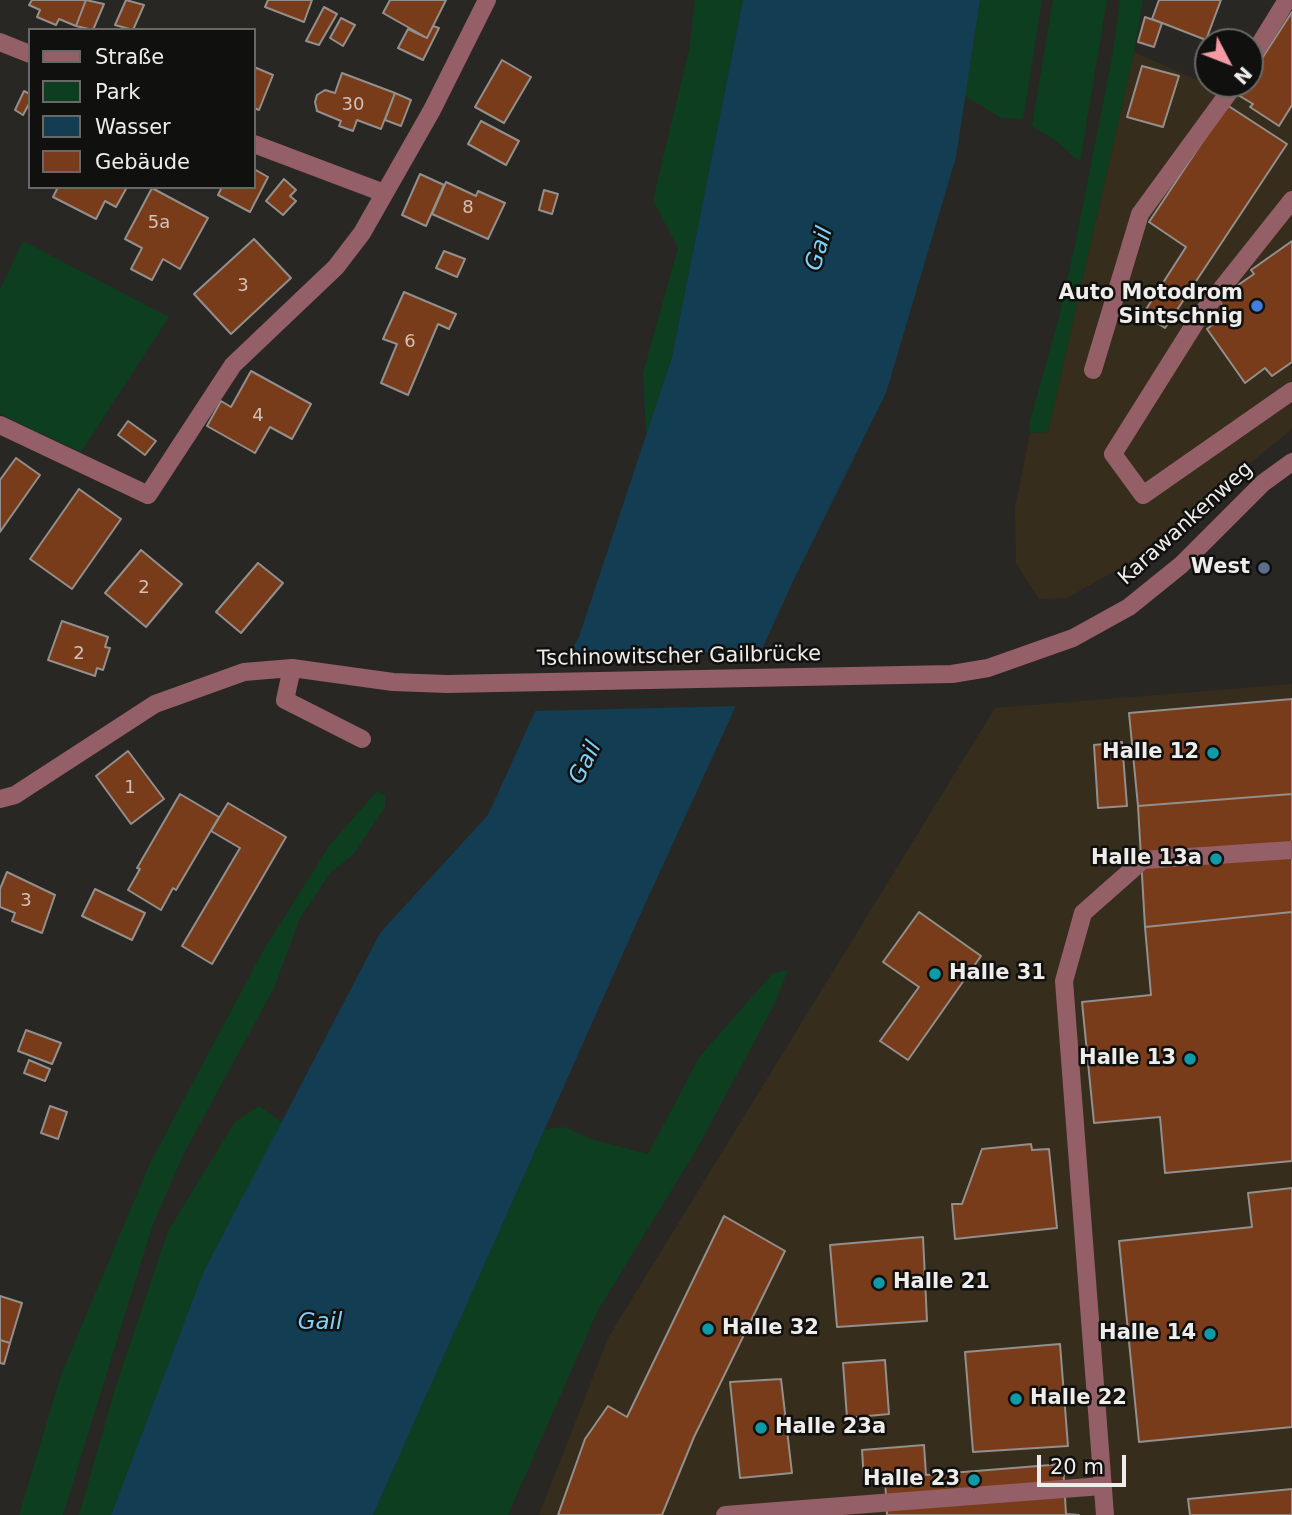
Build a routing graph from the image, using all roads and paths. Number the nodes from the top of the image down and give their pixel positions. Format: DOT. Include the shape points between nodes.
graph roads {
  1 [pos="487,0"];
  2 [pos="1287,0"];
  3 [pos="1264,37"];
  4 [pos="0,42"];
  5 [pos="28,53"];
  6 [pos="1225,98"];
  7 [pos="256,145"];
  8 [pos="384,193"];
  9 [pos="1292,200"];
  10 [pos="1093,370"];
  11 [pos="1292,391"];
  12 [pos="0,425"];
  13 [pos="1292,462"];
  14 [pos="292,668"];
  15 [pos="911,675"];
  16 [pos="362,739"];
  17 [pos="0,799"];
  18 [pos="1292,850"];
  19 [pos="1102,1486"];
  20 [pos="725,1515"];
  21 [pos="1105,1515"];
  1 -- 8 [label="street"];
  2 -- 3 [label="street"];
  4 -- 5 [label="street"];
  6 -- 10 [label="street" via="1140,214"];
  7 -- 8 [label="street"];
  8 -- 12 [label="street" via="336,267 233,365 148,495"];
  9 -- 11 [label="street" via="1199,317 1113,454 1143,495"];
  13 -- 15 [label="street, Karawankenweg" via="1263,483 1181,565 1118,613 1073,638 988,668"];
  14 -- 15 [label="street, Tschinowitscher Gailbrücke" via="393,682 447,684"];
  14 -- 16 [label="street" via="285,700"];
  14 -- 17 [label="street, Tschinowitscher Gailbrücke" via="244,672 155,704 15,795"];
  18 -- 19 [label="street" via="1143,860 1083,913 1064,981"];
  19 -- 20 [label="street"];
  19 -- 21 [label="street"];
}
